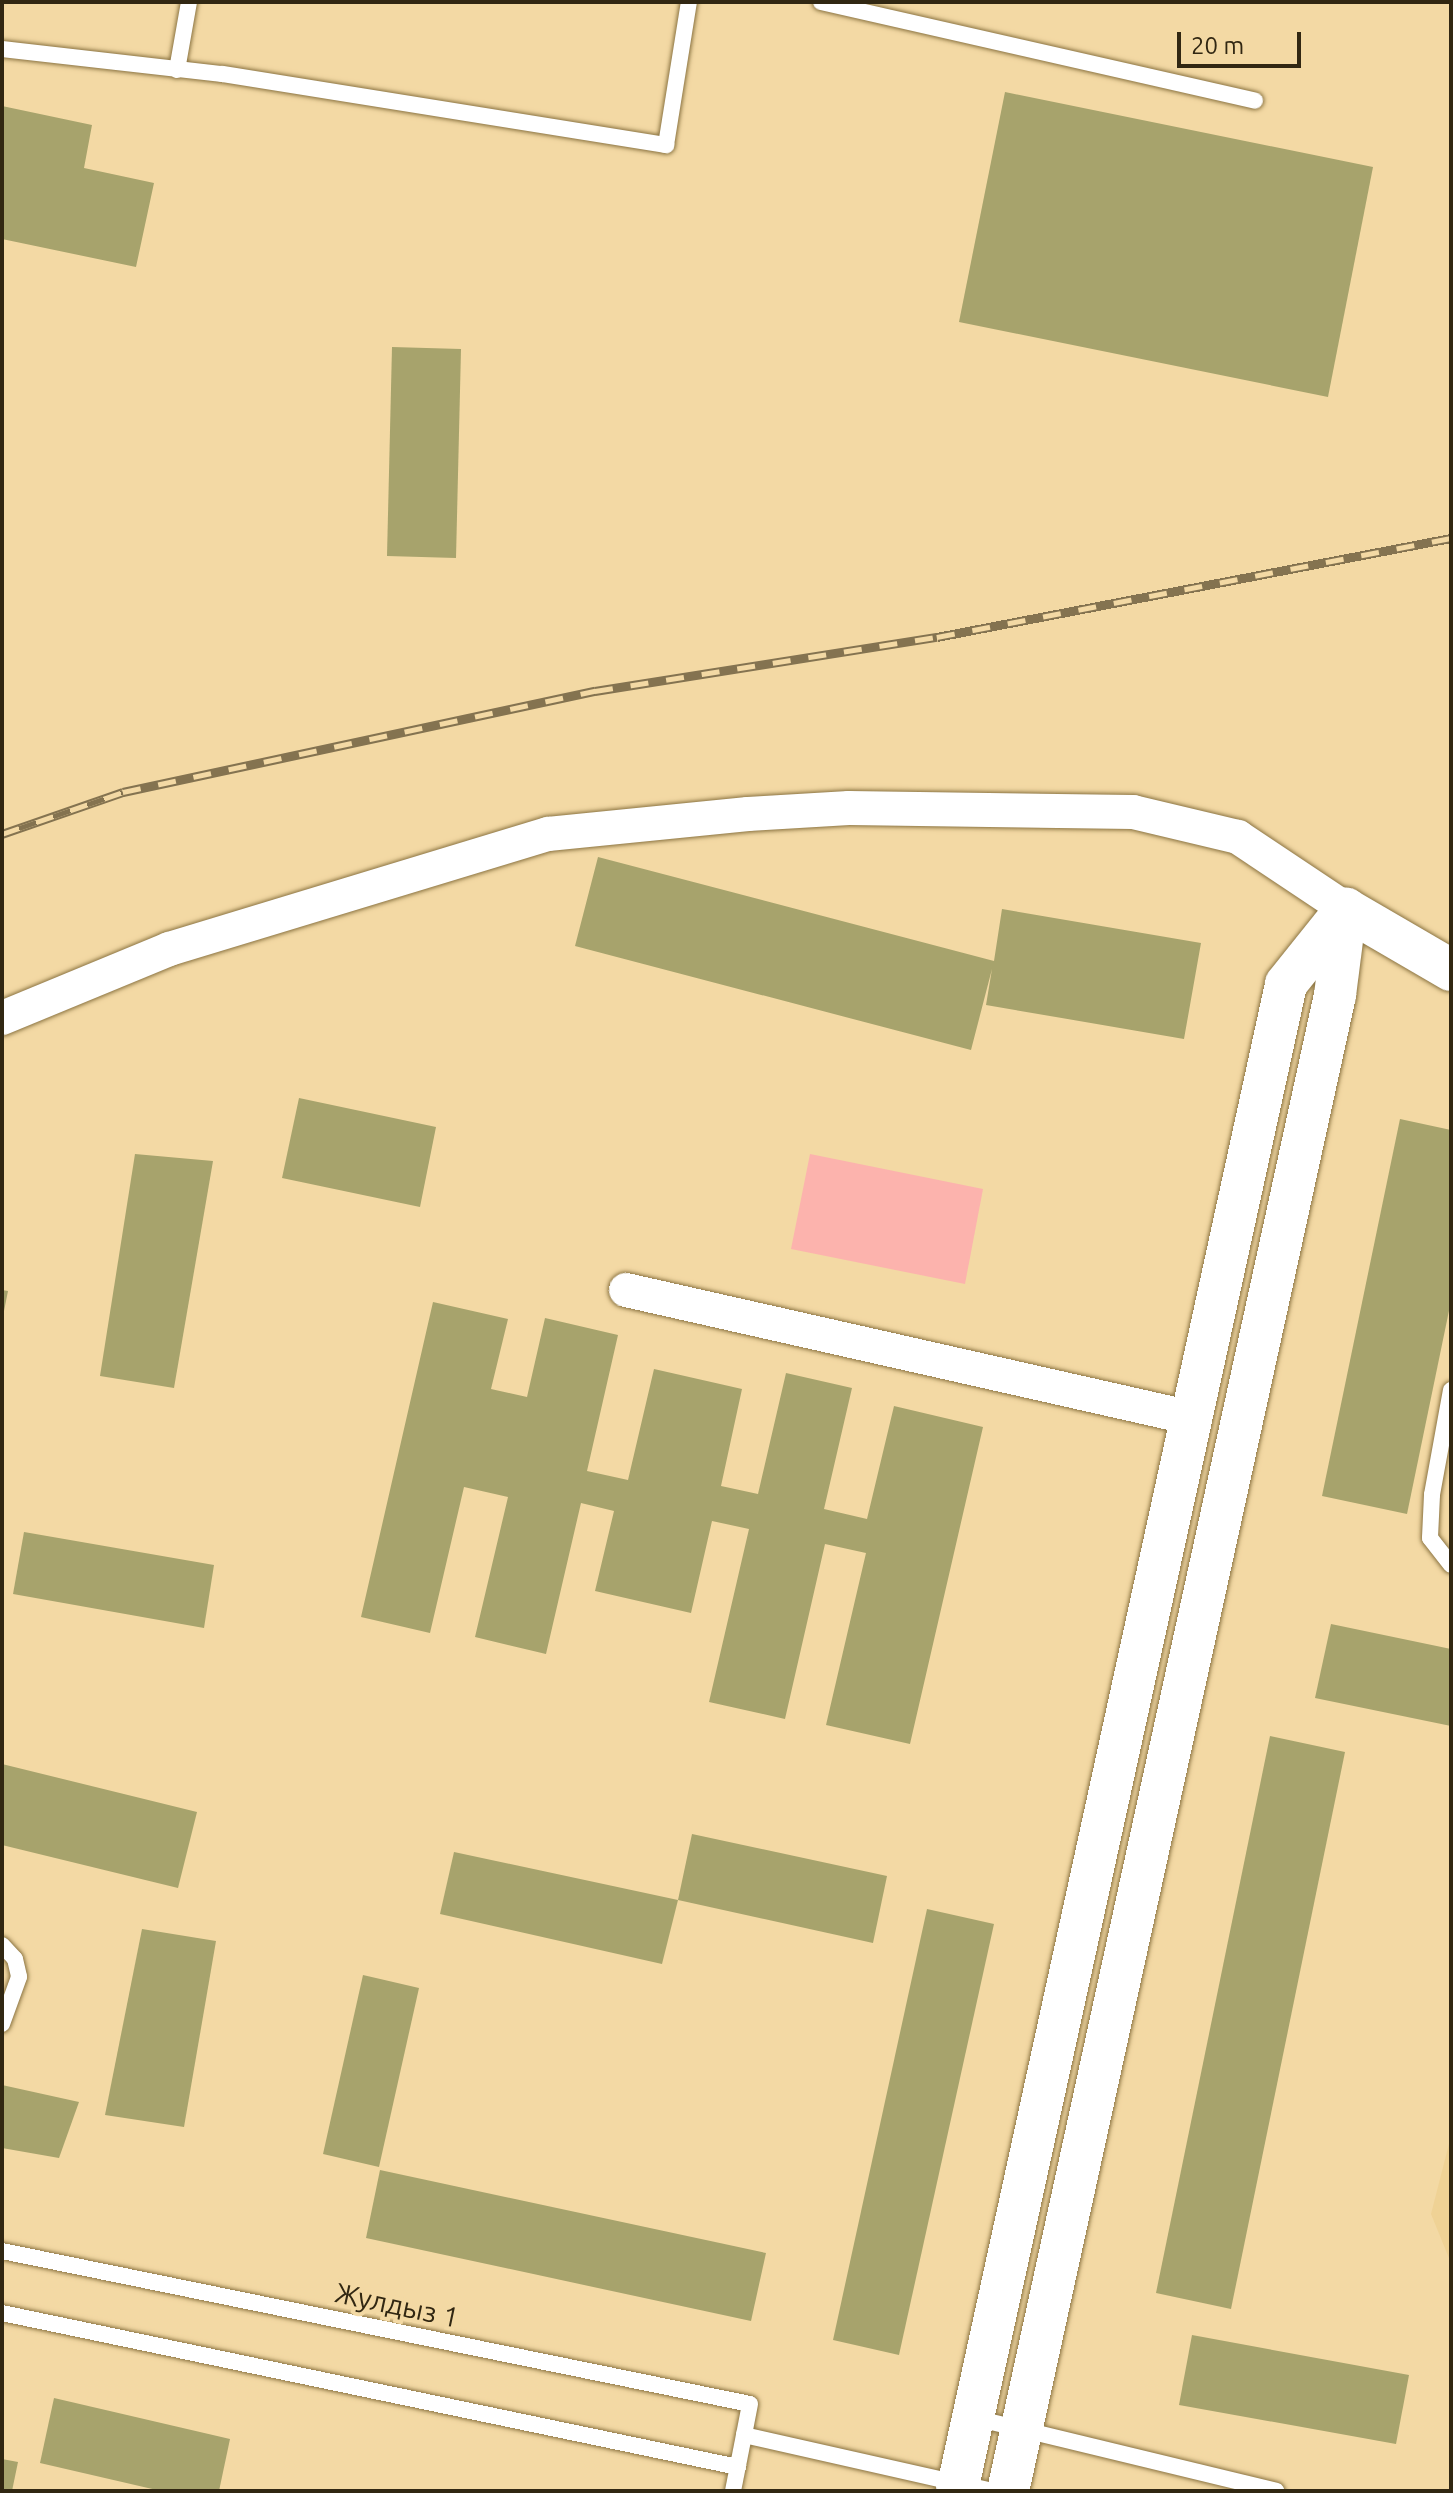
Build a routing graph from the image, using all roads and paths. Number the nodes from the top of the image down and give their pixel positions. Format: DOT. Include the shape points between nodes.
graph roads {
  1 [pos="189,2"];
  2 [pos="689,2"];
  3 [pos="821,2"];
  4 [pos="2,49"];
  5 [pos="177,70"];
  6 [pos="1255,101"];
  7 [pos="1346,909"];
  8 [pos="1451,970"];
  9 [pos="2,1018"];
  10 [pos="626,1290"];
  11 [pos="1451,1390"];
  12 [pos="1192,1418"];
  13 [pos="1451,1565"];
  14 [pos="2,1945"];
  15 [pos="2,2024"];
  16 [pos="2,2251"];
  17 [pos="2,2313"];
  18 [pos="973,2418"];
  19 [pos="1021,2432"];
  20 [pos="744,2435"];
  21 [pos="738,2467"];
  22 [pos="969,2488"];
  23 [pos="733,2491"];
  24 [pos="1008,2491"];
  25 [pos="1276,2491"];
  1 -- 5 [label="lane"];
  2 -- 5 [label="lane" via="666,145"];
  3 -- 6 [label="lane"];
  4 -- 5 [label="lane"];
  7 -- 8 [label="street"];
  7 -- 9 [label="street" via="1238,837 1133,812 849,808 748,814 548,834 169,949"];
  7 -- 12 [label="street" via="1286,984"];
  7 -- 19 [label="street" via="1335,995"];
  10 -- 12 [label="street"];
  11 -- 13 [label="lane" via="1432,1495 1430,1538"];
  12 -- 18 [label="street"];
  14 -- 15 [label="lane" via="15,1959 19,1977"];
  16 -- 20 [label="lane, Жулдыз 1" via="750,2404"];
  17 -- 21 [label="lane"];
  18 -- 19 [label="lane"];
  18 -- 22 [label="street"];
  19 -- 24 [label="street"];
  19 -- 25 [label="lane"];
  20 -- 21 [label="lane, Жулдыз 1"];
  20 -- 22 [label="lane"];
  21 -- 23 [label="lane, Жулдыз 1"];
}
